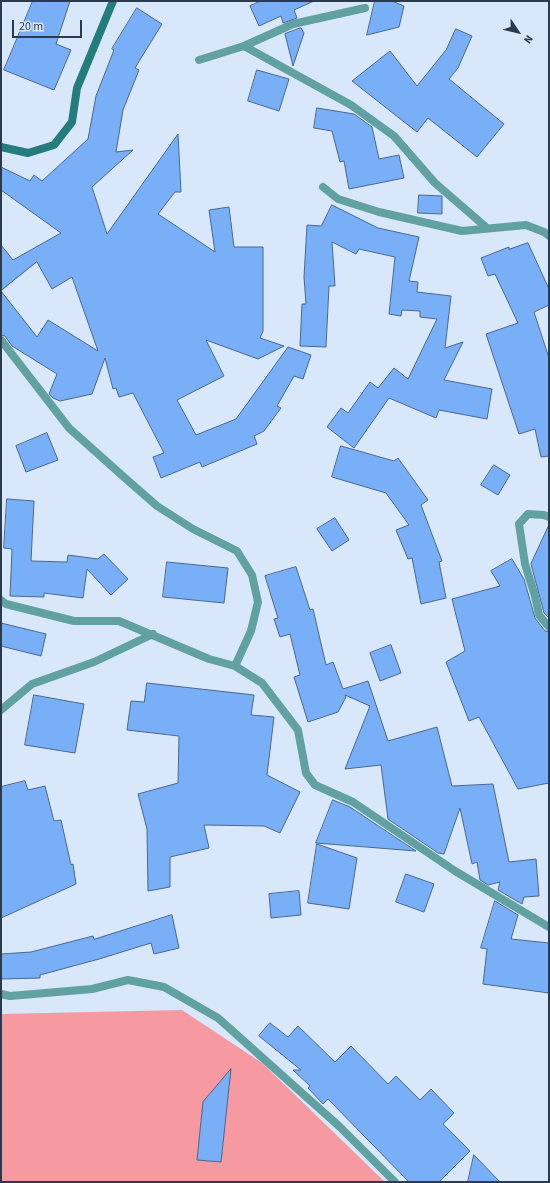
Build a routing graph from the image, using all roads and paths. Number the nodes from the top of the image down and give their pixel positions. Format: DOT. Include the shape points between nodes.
graph roads {
  1 [pos="113,1"];
  2 [pos="365,8"];
  3 [pos="244,46"];
  4 [pos="199,60"];
  5 [pos="1,147"];
  6 [pos="323,187"];
  7 [pos="486,228"];
  8 [pos="549,236"];
  9 [pos="1,340"];
  10 [pos="549,517"];
  11 [pos="1,600"];
  12 [pos="549,627"];
  13 [pos="153,634"];
  14 [pos="236,666"];
  15 [pos="1,710"];
  16 [pos="549,927"];
  17 [pos="1,994"];
  18 [pos="396,1182"];
  1 -- 5 [label="main road" via="78,88 72,122 54,145 28,153"];
  2 -- 3 [label="street" via="294,24"];
  3 -- 4 [label="street"];
  3 -- 7 [label="street" via="351,105 394,136 435,183"];
  6 -- 7 [label="street" via="338,199 379,212 462,231"];
  7 -- 8 [label="street" via="526,225"];
  9 -- 14 [label="street" via="69,428 157,506 192,529 237,551 252,575 258,602 251,631"];
  10 -- 12 [label="street" via="528,514 519,524 525,564 539,616"];
  11 -- 13 [label="street" via="6,604 74,621 119,620"];
  13 -- 14 [label="street" via="208,659"];
  13 -- 15 [label="street" via="94,662 32,684"];
  14 -- 16 [label="street" via="262,683 298,730 306,773 315,785 353,802 455,871"];
  17 -- 18 [label="street" via="10,996 92,989 128,980 164,987 218,1018 340,1127"];
}
